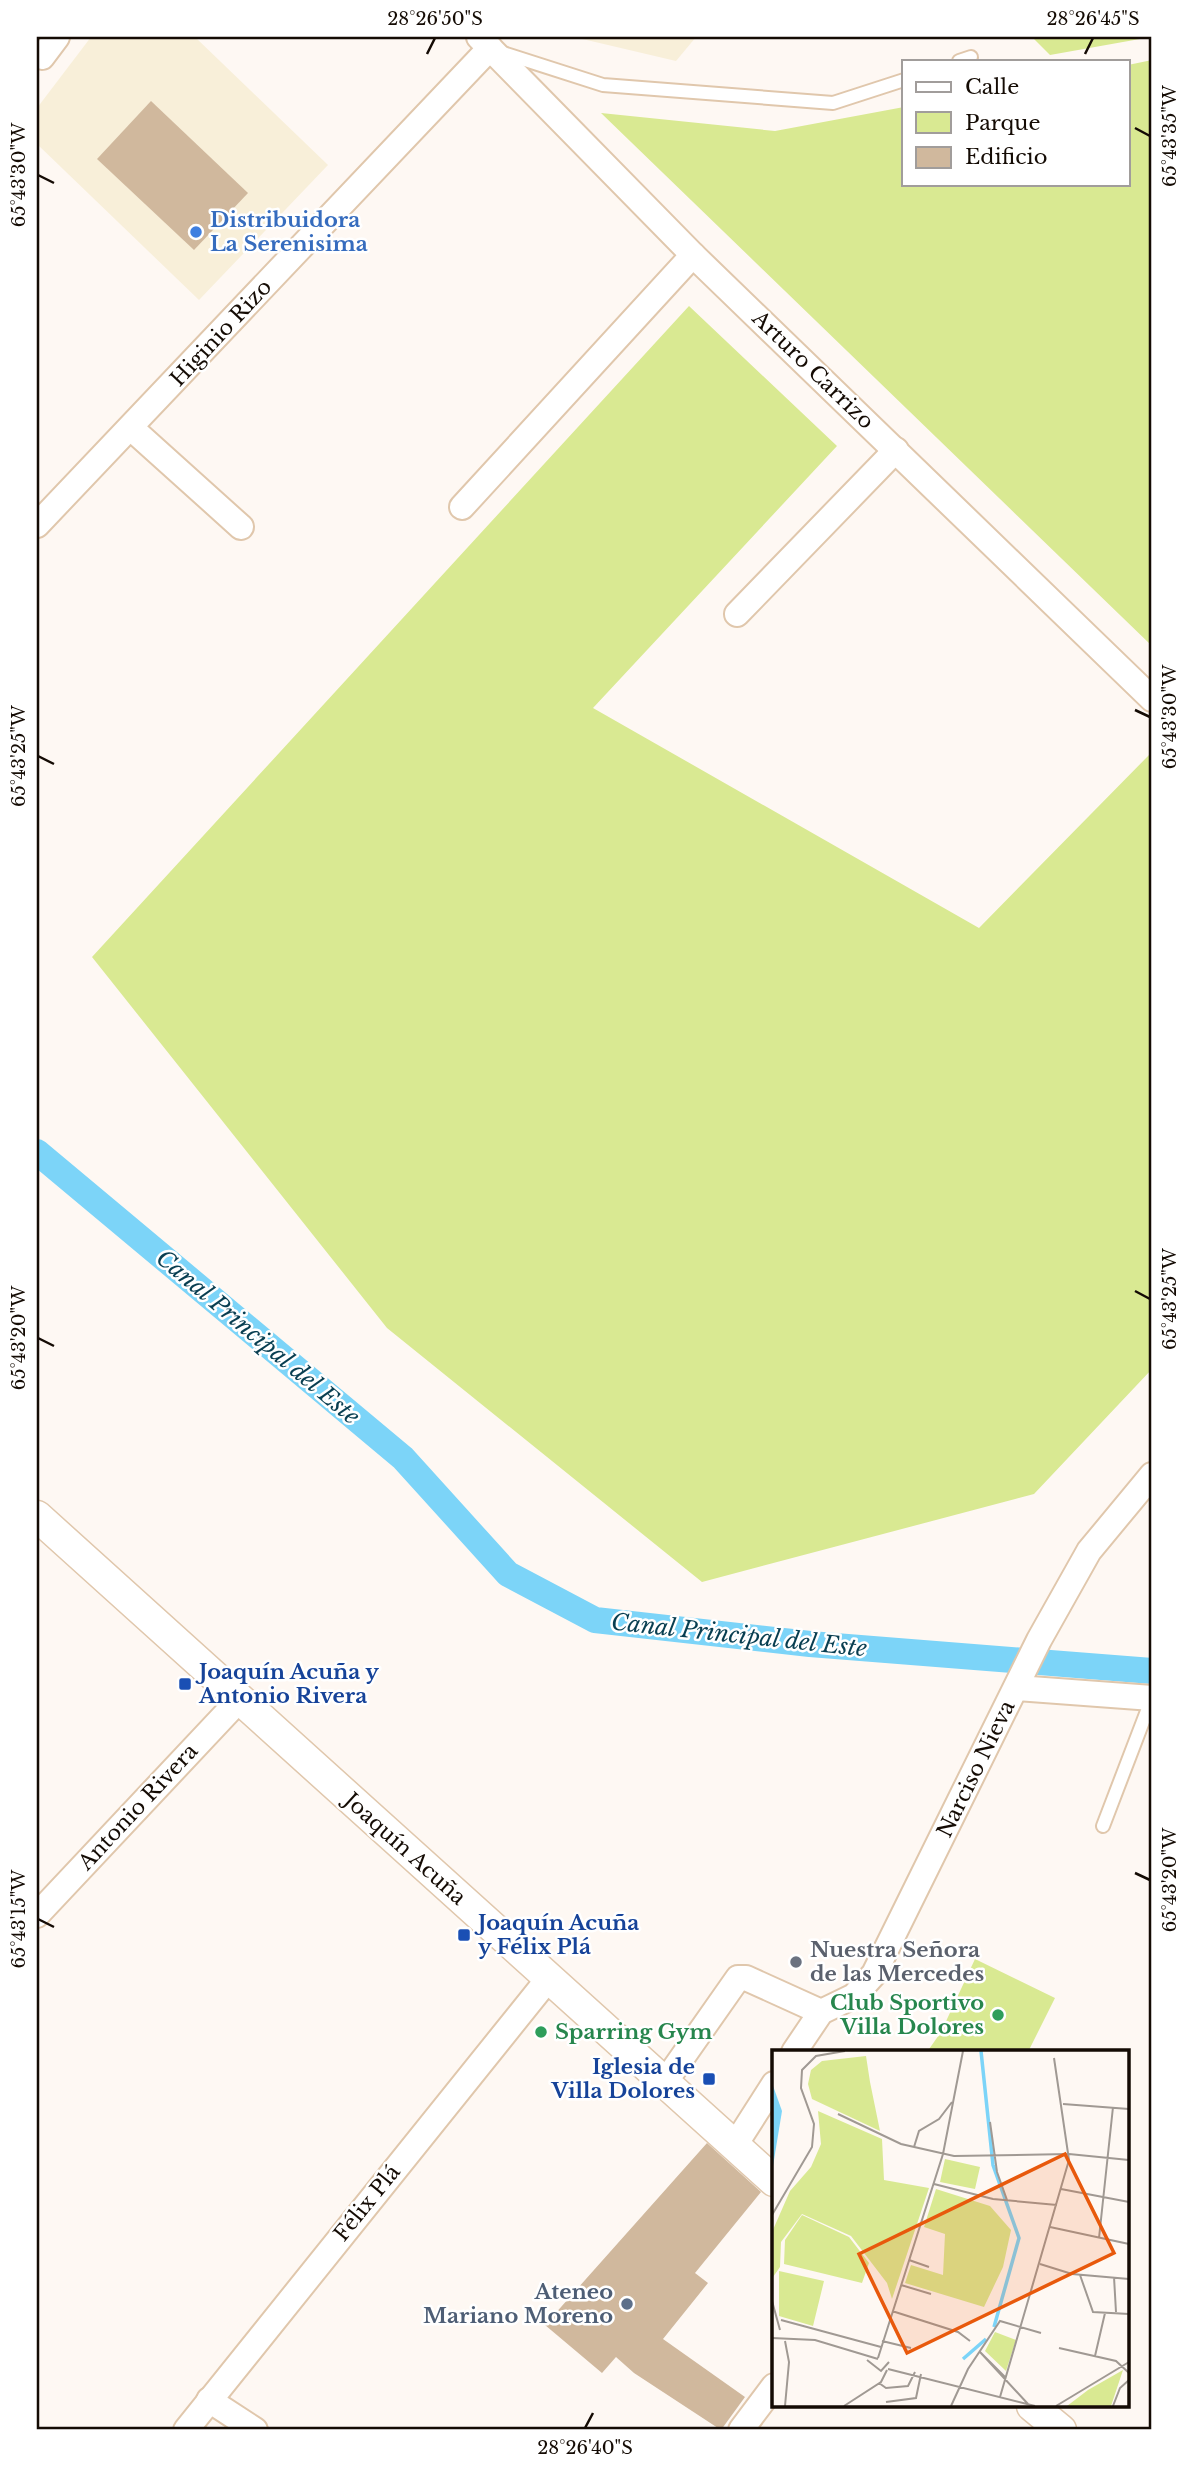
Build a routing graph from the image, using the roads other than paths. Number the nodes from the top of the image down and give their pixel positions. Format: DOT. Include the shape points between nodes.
graph roads {
  1 [pos="57,37"];
  2 [pos="484,43"];
  3 [pos="42,57"];
  4 [pos="902,80"];
  5 [pos="693,255"];
  6 [pos="131,428"];
  7 [pos="896,450"];
  8 [pos="461,507"];
  9 [pos="37,525"];
  10 [pos="242,527"];
  11 [pos="737,614"];
  12 [pos="1152,699"];
  13 [pos="1152,1475"];
  14 [pos="37,1516"];
  15 [pos="1017,1688"];
  16 [pos="1152,1698"];
  17 [pos="240,1699"];
  18 [pos="1104,1826"];
  19 [pos="37,1915"];
  20 [pos="549,1978"];
  21 [pos="821,2012"];
  22 [pos="795,2050"];
  23 [pos="664,2082"];
  24 [pos="772,2087"];
  25 [pos="735,2145"];
  26 [pos="772,2179"];
  27 [pos="772,2389"];
  28 [pos="209,2400"];
  29 [pos="1034,2408"];
  30 [pos="186,2430"];
  31 [pos="255,2430"];
  32 [pos="741,2430"];
  33 [pos="1061,2430"];
  1 -- 3 [label="street"];
  2 -- 4 [label="lane" via="603,85 833,103"];
  2 -- 5 [label="street, Arturo Carrizo"];
  2 -- 6 [label="street, Higinio Rizo"];
  5 -- 7 [label="street, Arturo Carrizo"];
  5 -- 8 [label="street"];
  6 -- 9 [label="street, Higinio Rizo"];
  6 -- 10 [label="street"];
  7 -- 11 [label="street"];
  7 -- 12 [label="street, Arturo Carrizo"];
  13 -- 15 [label="street, Narciso Nieva" via="1089,1552"];
  14 -- 17 [label="street, Joaquín Acuña"];
  15 -- 16 [label="street"];
  15 -- 21 [label="street, Narciso Nieva" via="874,1975 854,1996"];
  16 -- 18 [label="lane"];
  17 -- 19 [label="street, Antonio Rivera"];
  17 -- 20 [label="street, Joaquín Acuña"];
  20 -- 23 [label="street, Joaquín Acuña"];
  20 -- 28 [label="street, Félix Plá"];
  21 -- 22 [label="street"];
  21 -- 23 [label="street" via="738,1978"];
  23 -- 25 [label="street, Joaquín Acuña"];
  24 -- 25 [label="street"];
  25 -- 26 [label="street, Joaquín Acuña"];
  27 -- 32 [label="street"];
  28 -- 30 [label="street, Félix Plá"];
  28 -- 31 [label="street"];
  29 -- 33 [label="street"];
}
